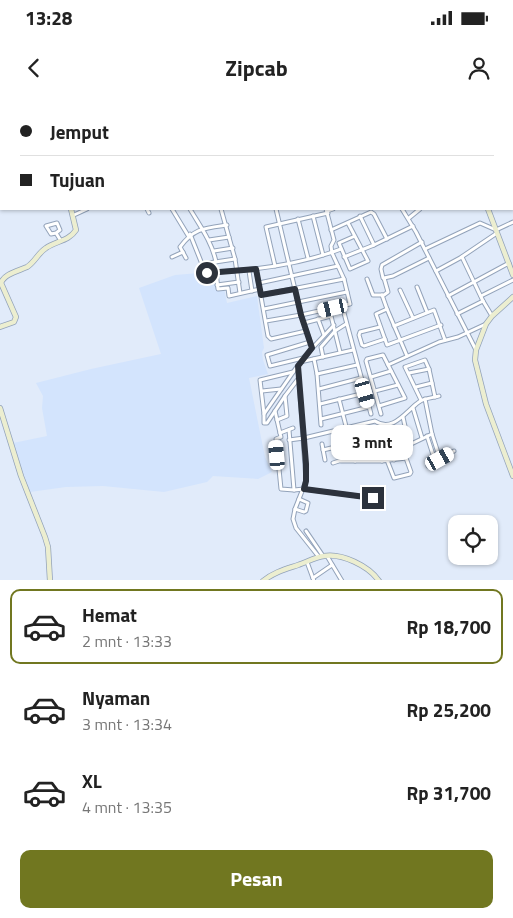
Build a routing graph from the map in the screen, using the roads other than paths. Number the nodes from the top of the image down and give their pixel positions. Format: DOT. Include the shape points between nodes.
graph roads {
  1 [pos="72,210"];
  2 [pos="85,210"];
  3 [pos="147,210"];
  4 [pos="173,210"];
  5 [pos="191,210"];
  6 [pos="222,210"];
  7 [pos="276,210"];
  8 [pos="403,210"];
  9 [pos="419,210"];
  10 [pos="488,210"];
  11 [pos="327,211"];
  12 [pos="149,214"];
  13 [pos="74,215"];
  14 [pos="313,216"];
  15 [pos="360,216"];
  16 [pos="409,218"];
  17 [pos="298,219"];
  18 [pos="513,222"];
  19 [pos="279,223"];
  20 [pos="348,223"];
  21 [pos="227,224"];
  22 [pos="413,226"];
  23 [pos="202,228"];
  24 [pos="332,230"];
  25 [pos="56,232"];
  26 [pos="496,232"];
  27 [pos="190,236"];
  28 [pos="355,236"];
  29 [pos="230,237"];
  30 [pos="387,239"];
  31 [pos="209,240"];
  32 [pos="61,242"];
  33 [pos="422,242"];
  34 [pos="374,245"];
  35 [pos="232,248"];
  36 [pos="341,249"];
  37 [pos="425,249"];
  38 [pos="362,250"];
  39 [pos="183,252"];
  40 [pos="214,252"];
  41 [pos="332,253"];
  42 [pos="323,255"];
  43 [pos="172,257"];
  44 [pos="344,257"];
  45 [pos="462,257"];
  46 [pos="186,258"];
  47 [pos="308,258"];
  48 [pos="429,258"];
  49 [pos="236,259"];
  50 [pos="216,262"];
  51 [pos="289,262"];
  52 [pos="508,263"];
  53 [pos="202,264"];
  54 [pos="275,266"];
  55 [pos="338,266"];
  56 [pos="256,269"];
  57 [pos="249,270"];
  58 [pos="237,271"];
  59 [pos="436,271"];
  60 [pos="216,272"];
  61 [pos="513,275"];
  62 [pos="292,276"];
  63 [pos="344,279"];
  64 [pos="367,279"];
  65 [pos="383,279"];
  66 [pos="513,280"];
  67 [pos="474,281"];
  68 [pos="239,282"];
  69 [pos="259,283"];
  70 [pos="217,285"];
  71 [pos="417,287"];
  72 [pos="260,289"];
  73 [pos="295,289"];
  74 [pos="400,290"];
  75 [pos="252,291"];
  76 [pos="347,292"];
  77 [pos="240,293"];
  78 [pos="261,295"];
  79 [pos="382,295"];
  80 [pos="448,296"];
  81 [pos="481,296"];
  82 [pos="513,297"];
  83 [pos="483,301"];
  84 [pos="298,302"];
  85 [pos="264,309"];
  86 [pos="387,309"];
  87 [pos="427,312"];
  88 [pos="344,313"];
  89 [pos="456,314"];
  90 [pos="301,315"];
  91 [pos="492,316"];
  92 [pos="413,318"];
  93 [pos="318,320"];
  94 [pos="266,321"];
  95 [pos="304,323"];
  96 [pos="346,324"];
  97 [pos="486,324"];
  98 [pos="334,325"];
  99 [pos="441,325"];
  100 [pos="394,326"];
  101 [pos="0,327"];
  102 [pos="380,327"];
  103 [pos="306,331"];
  104 [pos="335,331"];
  105 [pos="467,333"];
  106 [pos="324,335"];
  107 [pos="384,339"];
  108 [pos="401,340"];
  109 [pos="445,340"];
  110 [pos="310,342"];
  111 [pos="312,348"];
  112 [pos="353,350"];
  113 [pos="476,350"];
  114 [pos="340,352"];
  115 [pos="407,356"];
  116 [pos="323,357"];
  117 [pos="303,358"];
  118 [pos="314,359"];
  119 [pos="299,364"];
  120 [pos="357,364"];
  121 [pos="388,365"];
  122 [pos="429,369"];
  123 [pos="391,371"];
  124 [pos="293,372"];
  125 [pos="409,373"];
  126 [pos="317,374"];
  127 [pos="371,377"];
  128 [pos="361,378"];
  129 [pos="299,379"];
  130 [pos="432,383"];
  131 [pos="398,385"];
  132 [pos="416,387"];
  133 [pos="282,389"];
  134 [pos="319,389"];
  135 [pos="262,391"];
  136 [pos="375,391"];
  137 [pos="365,393"];
  138 [pos="285,396"];
  139 [pos="340,399"];
  140 [pos="423,400"];
  141 [pos="320,404"];
  142 [pos="379,406"];
  143 [pos="369,407"];
  144 [pos="0,408"];
  145 [pos="413,408"];
  146 [pos="275,410"];
  147 [pos="264,414"];
  148 [pos="343,414"];
  149 [pos="371,414"];
  150 [pos="381,414"];
  151 [pos="404,417"];
  152 [pos="321,419"];
  153 [pos="277,420"];
  154 [pos="322,425"];
  155 [pos="388,426"];
  156 [pos="347,428"];
  157 [pos="376,431"];
  158 [pos="280,433"];
  159 [pos="432,434"];
  160 [pos="427,436"];
  161 [pos="377,437"];
  162 [pos="304,438"];
  163 [pos="422,438"];
  164 [pos="289,440"];
  165 [pos="351,443"];
  166 [pos="322,444"];
  167 [pos="409,445"];
  168 [pos="323,450"];
  169 [pos="392,450"];
  170 [pos="454,450"];
  171 [pos="380,452"];
  172 [pos="355,459"];
  173 [pos="440,459"];
  174 [pos="325,460"];
  175 [pos="387,460"];
  176 [pos="394,460"];
  177 [pos="382,461"];
  178 [pos="435,461"];
  179 [pos="333,463"];
  180 [pos="428,466"];
  181 [pos="513,474"];
  182 [pos="304,489"];
  183 [pos="294,490"];
  184 [pos="373,498"];
  185 [pos="299,499"];
  186 [pos="295,509"];
  187 [pos="306,531"];
  188 [pos="323,556"];
  189 [pos="307,562"];
  190 [pos="332,566"];
  191 [pos="313,579"];
  192 [pos="50,580"];
  193 [pos="263,580"];
  194 [pos="342,580"];
  195 [pos="379,580"];
  1 -- 13 [label="main road"];
  2 -- 13 [label="street"];
  3 -- 12 [label="street"];
  4 -- 27 [label="street"];
  5 -- 23 [label="street"];
  6 -- 21 [label="street"];
  7 -- 19 [label="street"];
  8 -- 16 [label="street"];
  9 -- 16 [label="street"];
  10 -- 26 [label="main road"];
  11 -- 14 [label="street"];
  11 -- 24 [label="street"];
  13 -- 32 [label="main road" via="76,230"];
  14 -- 17 [label="street"];
  14 -- 42 [label="street"];
  15 -- 20 [label="street"];
  15 -- 30 [label="street" via="373,213"];
  15 -- 34 [label="street"];
  16 -- 22 [label="street"];
  17 -- 19 [label="street"];
  17 -- 47 [label="street"];
  18 -- 26 [label="street"];
  19 -- 51 [label="street"];
  19 -- 54 [label="street" via="265,228"];
  20 -- 24 [label="street"];
  20 -- 28 [label="street"];
  21 -- 23 [label="street"];
  21 -- 29 [label="street"];
  22 -- 30 [label="street"];
  22 -- 33 [label="street"];
  23 -- 27 [label="street"];
  23 -- 31 [label="street"];
  24 -- 41 [label="street"];
  25 -- 32 [label="street"];
  26 -- 37 [label="street" via="480,223"];
  26 -- 45 [label="street"];
  26 -- 52 [label="main road"];
  27 -- 39 [label="street" via="180,247"];
  27 -- 53 [label="street"];
  28 -- 36 [label="street" via="339,243"];
  28 -- 38 [label="street"];
  29 -- 31 [label="street"];
  29 -- 35 [label="street"];
  30 -- 34 [label="street"];
  31 -- 40 [label="street"];
  32 -- 101 [label="main road" via="47,247 29,266 1,280 16,317 14,322"];
  33 -- 37 [label="street"];
  33 -- 65 [label="street" via="382,265"];
  34 -- 38 [label="street"];
  35 -- 40 [label="street"];
  35 -- 49 [label="street"];
  36 -- 41 [label="street"];
  36 -- 44 [label="street"];
  37 -- 48 [label="street"];
  38 -- 44 [label="street"];
  38 -- 44 [label="street" via="368,262 349,268"];
  39 -- 43 [label="street"];
  39 -- 46 [label="street"];
  40 -- 50 [label="street"];
  41 -- 42 [label="street"];
  41 -- 55 [label="street"];
  42 -- 47 [label="street"];
  45 -- 59 [label="street"];
  45 -- 67 [label="street"];
  47 -- 51 [label="street"];
  48 -- 59 [label="street"];
  48 -- 65 [label="street"];
  49 -- 50 [label="street"];
  49 -- 58 [label="street"];
  50 -- 53 [label="street"];
  51 -- 54 [label="street"];
  51 -- 62 [label="street"];
  52 -- 61 [label="main road"];
  52 -- 67 [label="street"];
  53 -- 60 [label="street" via="207,273"];
  54 -- 56 [label="street"];
  55 -- 62 [label="street"];
  55 -- 63 [label="street"];
  56 -- 57 [label="street"];
  56 -- 69 [label="street"];
  57 -- 58 [label="street"];
  57 -- 75 [label="street"];
  58 -- 60 [label="street"];
  58 -- 68 [label="street"];
  59 -- 80 [label="street"];
  60 -- 70 [label="street"];
  62 -- 69 [label="street"];
  62 -- 73 [label="street"];
  63 -- 73 [label="street"];
  63 -- 76 [label="street"];
  64 -- 79 [label="street" via="373,295"];
  65 -- 79 [label="street" via="388,292"];
  66 -- 81 [label="street"];
  67 -- 80 [label="street"];
  67 -- 81 [label="street"];
  68 -- 70 [label="street"];
  68 -- 77 [label="street"];
  69 -- 72 [label="street"];
  70 -- 77 [label="street" via="219,290 228,288 229,296"];
  71 -- 87 [label="street"];
  72 -- 75 [label="street"];
  72 -- 78 [label="street"];
  73 -- 78 [label="street"];
  73 -- 84 [label="street"];
  74 -- 92 [label="street"];
  75 -- 77 [label="street"];
  76 -- 84 [label="street"];
  76 -- 90 [label="street" via="350,304"];
  78 -- 85 [label="street"];
  79 -- 86 [label="street"];
  80 -- 89 [label="street"];
  81 -- 83 [label="street"];
  82 -- 91 [label="main road"];
  83 -- 89 [label="street"];
  83 -- 91 [label="street"];
  84 -- 85 [label="street"];
  84 -- 90 [label="street"];
  85 -- 94 [label="street"];
  86 -- 100 [label="street"];
  86 -- 102 [label="street" via="376,314"];
  87 -- 92 [label="street"];
  87 -- 99 [label="street" via="435,310"];
  88 -- 96 [label="street"];
  89 -- 105 [label="street"];
  90 -- 94 [label="street"];
  90 -- 95 [label="street"];
  91 -- 97 [label="main road"];
  92 -- 100 [label="street"];
  93 -- 95 [label="street"];
  93 -- 98 [label="street" via="331,316"];
  93 -- 106 [label="street"];
  94 -- 103 [label="street" via="271,339"];
  95 -- 103 [label="street"];
  96 -- 104 [label="street"];
  96 -- 112 [label="street"];
  97 -- 105 [label="street"];
  97 -- 113 [label="main road"];
  98 -- 104 [label="street"];
  98 -- 106 [label="street"];
  99 -- 108 [label="street"];
  99 -- 109 [label="street"];
  100 -- 108 [label="street"];
  102 -- 107 [label="street"];
  102 -- 107 [label="street" via="360,332 362,344"];
  103 -- 110 [label="street"];
  104 -- 114 [label="street"];
  104 -- 116 [label="street" via="321,348"];
  105 -- 109 [label="street"];
  105 -- 113 [label="street"];
  106 -- 111 [label="street"];
  107 -- 108 [label="street" via="388,345"];
  108 -- 115 [label="street"];
  109 -- 115 [label="street"];
  110 -- 111 [label="street"];
  110 -- 117 [label="street" via="266,355 270,366"];
  111 -- 117 [label="street"];
  112 -- 114 [label="street"];
  112 -- 120 [label="street"];
  113 -- 181 [label="main road" via="475,360 486,404"];
  114 -- 116 [label="street"];
  115 -- 121 [label="street"];
  116 -- 118 [label="street"];
  117 -- 119 [label="street"];
  118 -- 119 [label="street"];
  118 -- 126 [label="street"];
  119 -- 124 [label="street"];
  119 -- 129 [label="street"];
  120 -- 126 [label="street"];
  120 -- 128 [label="street"];
  121 -- 123 [label="street"];
  121 -- 127 [label="street" via="383,355 367,359"];
  122 -- 125 [label="street"];
  122 -- 125 [label="street" via="425,360 406,366"];
  122 -- 130 [label="street"];
  123 -- 127 [label="street"];
  123 -- 131 [label="street"];
  124 -- 133 [label="street"];
  124 -- 135 [label="street" via="260,380"];
  125 -- 132 [label="street"];
  126 -- 134 [label="street"];
  127 -- 136 [label="street"];
  128 -- 134 [label="street"];
  128 -- 137 [label="street"];
  129 -- 138 [label="street"];
  129 -- 162 [label="street"];
  130 -- 132 [label="street"];
  130 -- 140 [label="street" via="437,396"];
  131 -- 136 [label="street"];
  131 -- 142 [label="street" via="405,398"];
  132 -- 140 [label="street"];
  133 -- 135 [label="street"];
  133 -- 147 [label="street"];
  134 -- 141 [label="street"];
  135 -- 147 [label="street"];
  136 -- 142 [label="street"];
  137 -- 139 [label="street"];
  137 -- 143 [label="street"];
  138 -- 146 [label="street"];
  138 -- 153 [label="street" via="288,414"];
  139 -- 141 [label="street"];
  139 -- 148 [label="street"];
  140 -- 145 [label="street"];
  140 -- 159 [label="street"];
  141 -- 152 [label="street"];
  142 -- 150 [label="street"];
  143 -- 148 [label="street"];
  143 -- 149 [label="street"];
  144 -- 192 [label="main road" via="21,476 45,537"];
  145 -- 151 [label="street"];
  145 -- 163 [label="street"];
  146 -- 147 [label="street" via="266,424 263,422"];
  146 -- 153 [label="street"];
  148 -- 152 [label="street"];
  148 -- 156 [label="street"];
  151 -- 155 [label="street"];
  151 -- 167 [label="street"];
  152 -- 154 [label="street"];
  153 -- 158 [label="street"];
  155 -- 156 [label="street" via="375,421"];
  155 -- 169 [label="street"];
  156 -- 162 [label="street"];
  156 -- 165 [label="street"];
  157 -- 161 [label="street"];
  158 -- 164 [label="street" via="291,429"];
  158 -- 183 [label="street" via="281,437 276,439 280,486 284,490"];
  159 -- 160 [label="street"];
  159 -- 173 [label="street"];
  160 -- 163 [label="street"];
  160 -- 178 [label="street"];
  161 -- 165 [label="street"];
  161 -- 171 [label="street"];
  162 -- 164 [label="street"];
  162 -- 182 [label="street"];
  163 -- 167 [label="street"];
  164 -- 183 [label="street"];
  165 -- 168 [label="street"];
  165 -- 172 [label="street"];
  166 -- 168 [label="street"];
  167 -- 169 [label="street"];
  168 -- 174 [label="street"];
  169 -- 176 [label="street"];
  170 -- 173 [label="street"];
  171 -- 172 [label="street"];
  171 -- 177 [label="street"];
  172 -- 177 [label="street"];
  172 -- 179 [label="street"];
  173 -- 178 [label="street"];
  175 -- 176 [label="street"];
  175 -- 176 [label="street" via="394,478 411,473 406,458"];
  175 -- 177 [label="street"];
  178 -- 180 [label="street"];
  182 -- 183 [label="street"];
  182 -- 184 [label="street"];
  182 -- 185 [label="street"];
  185 -- 186 [label="street"];
  185 -- 186 [label="street" via="308,503 306,511"];
  186 -- 188 [label="street" via="294,524"];
  187 -- 188 [label="street"];
  188 -- 189 [label="main road"];
  188 -- 190 [label="street"];
  188 -- 195 [label="main road" via="359,564 372,571"];
  189 -- 191 [label="street"];
  189 -- 193 [label="main road" via="278,571"];
  190 -- 191 [label="street"];
  190 -- 194 [label="street"];
}
